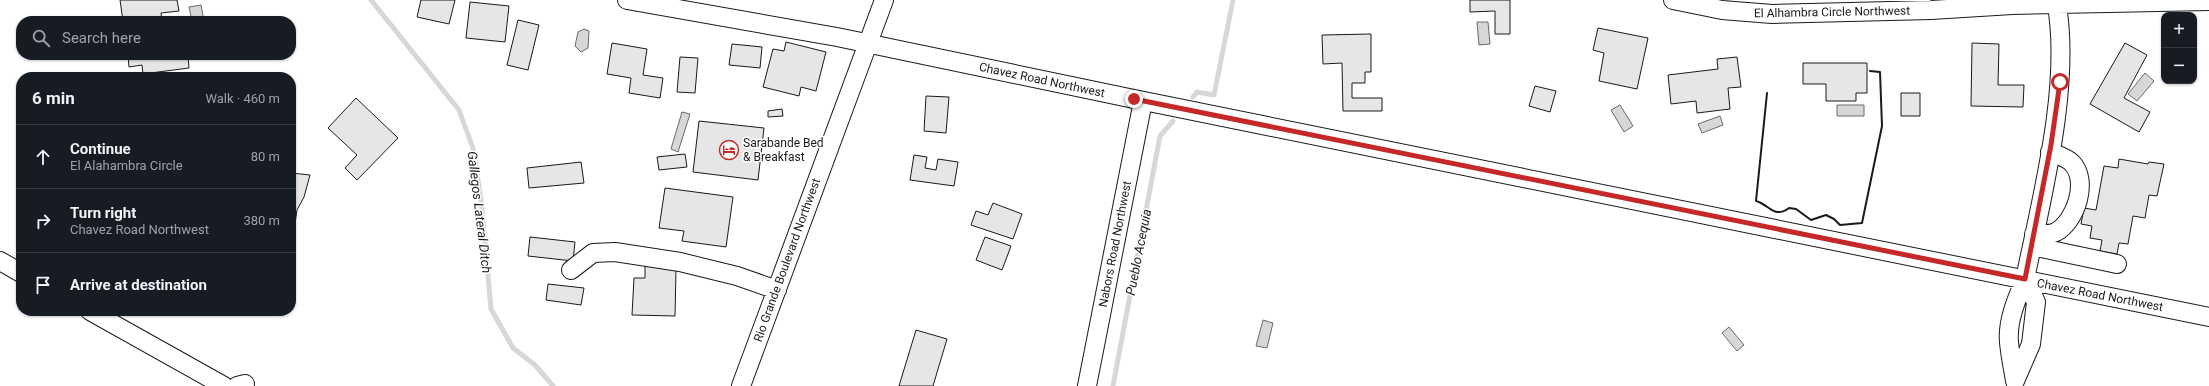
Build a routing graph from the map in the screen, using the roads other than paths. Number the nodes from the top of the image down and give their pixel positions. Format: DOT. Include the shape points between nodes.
graph roads {
  1 [pos="627,0"];
  2 [pos="884,0"];
  3 [pos="1672,0"];
  4 [pos="2209,1"];
  5 [pos="2056,2"];
  6 [pos="678,4"];
  7 [pos="868,44"];
  8 [pos="1143,101"];
  9 [pos="2050,152"];
  10 [pos="2033,240"];
  11 [pos="0,261"];
  12 [pos="2117,264"];
  13 [pos="16,270"];
  14 [pos="570,270"];
  15 [pos="2025,279"];
  16 [pos="777,290"];
  17 [pos="99,316"];
  18 [pos="2209,316"];
  19 [pos="2015,384"];
  20 [pos="224,386"];
  21 [pos="741,386"];
  22 [pos="1087,386"];
  1 -- 6 [label="street, Chavez Road Northwest"];
  2 -- 7 [label="street, Rio Grande Boulevard Northwest"];
  3 -- 5 [label="street, El Alhambra Circle Northwest" via="1722,10 1772,14 1931,10"];
  4 -- 5 [label="street, El Alhambra Circle Northwest"];
  5 -- 9 [label="street" via="2061,36 2060,82"];
  6 -- 7 [label="street, Chavez Road Northwest"];
  7 -- 8 [label="street, Chavez Road Northwest"];
  7 -- 16 [label="street, Rio Grande Boulevard Northwest"];
  8 -- 15 [label="street, Chavez Road Northwest"];
  8 -- 22 [label="street, Nabors Road Northwest"];
  9 -- 10 [label="street"];
  9 -- 10 [label="street" via="2072,163 2080,181 2079,196 2067,223 2056,232"];
  10 -- 12 [label="street"];
  10 -- 15 [label="street"];
  11 -- 13 [label="street"];
  14 -- 16 [label="street" via="593,253 614,252 680,262 737,276"];
  15 -- 18 [label="street, Chavez Road Northwest"];
  15 -- 19 [label="street" via="2009,329 2008,341"];
  16 -- 21 [label="street, Rio Grande Boulevard Northwest"];
  17 -- 20 [label="street"];
}
